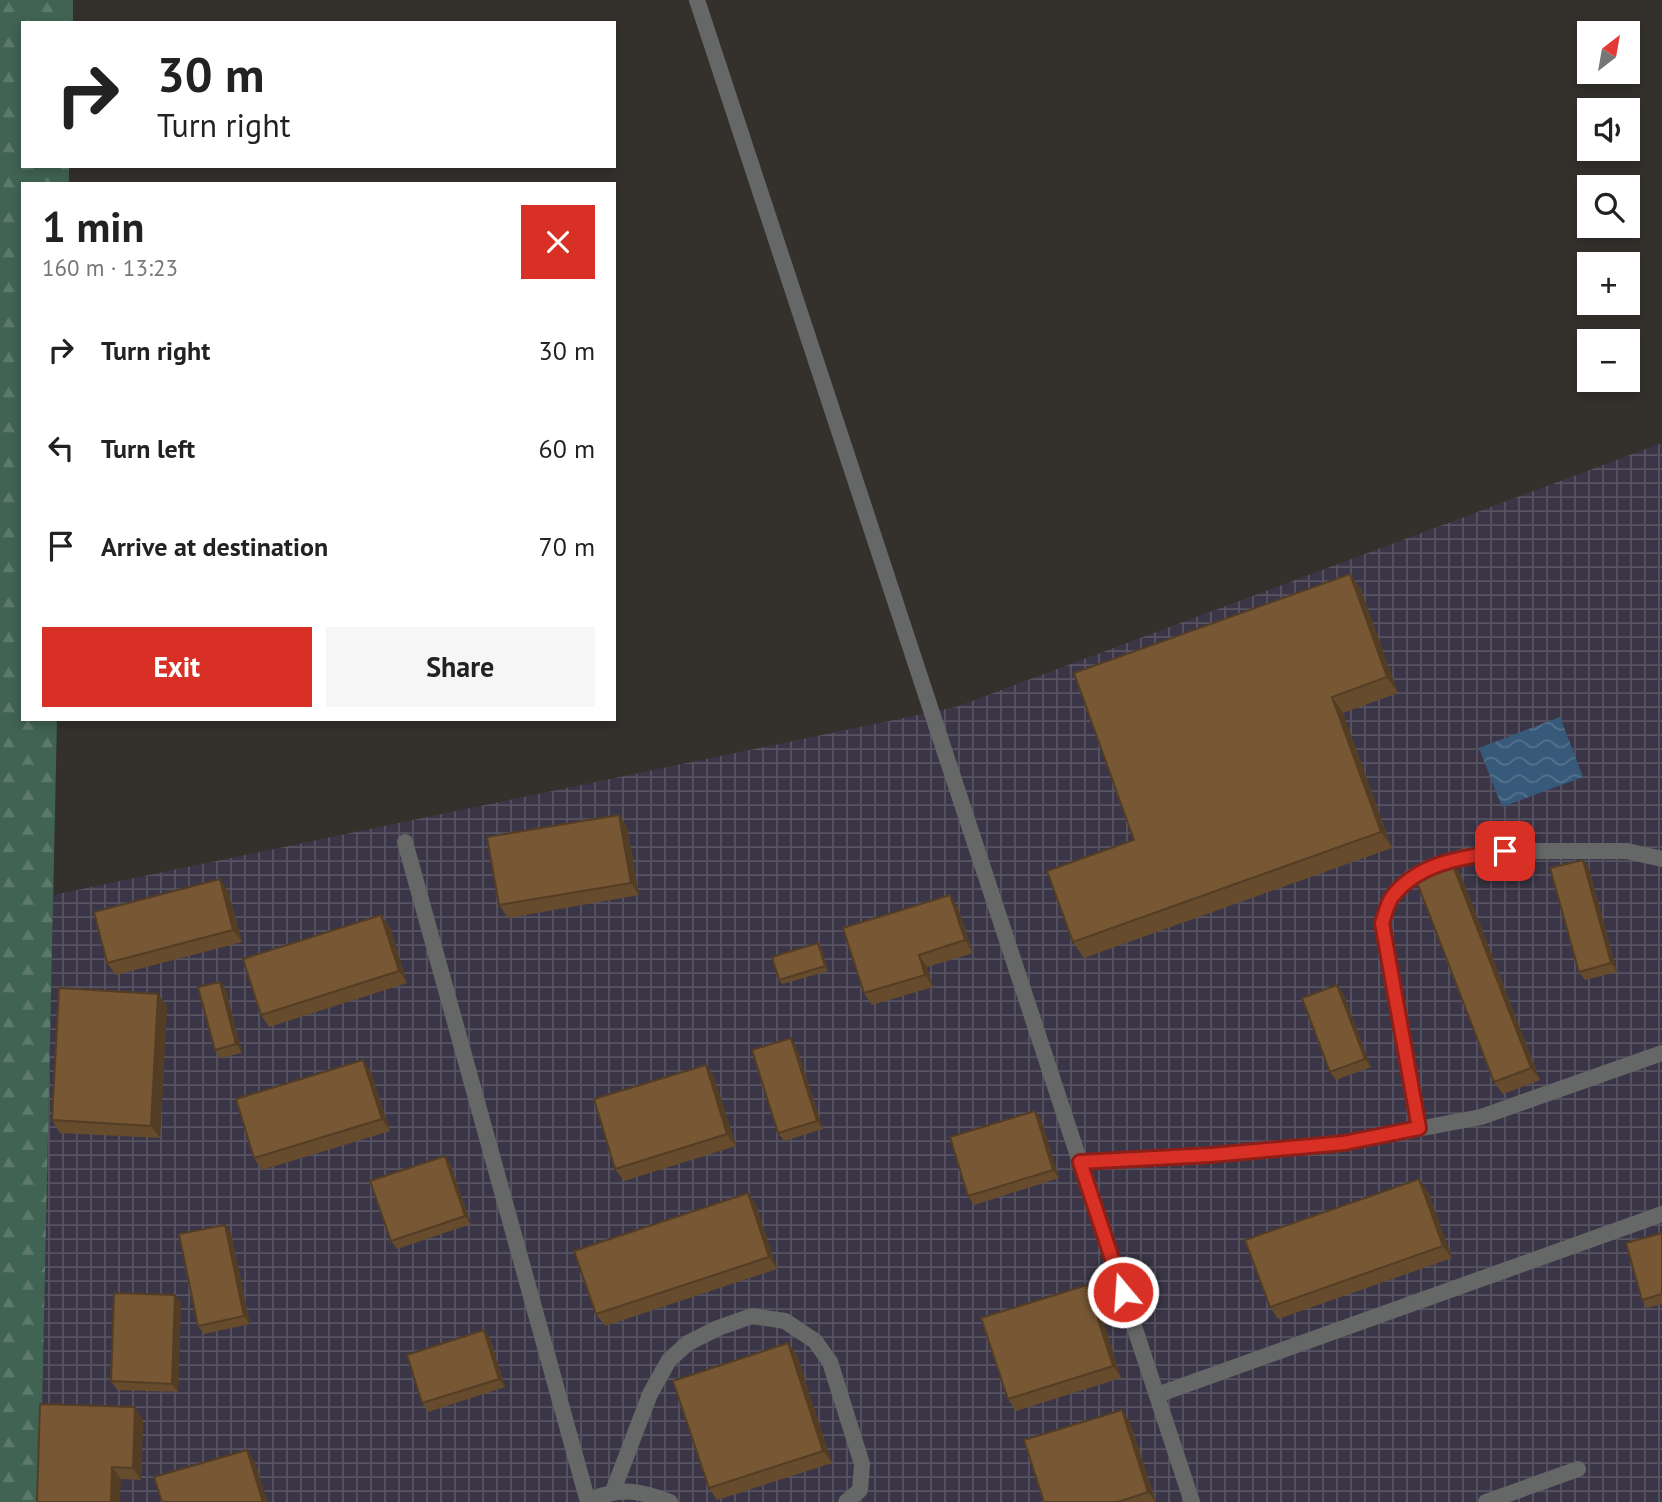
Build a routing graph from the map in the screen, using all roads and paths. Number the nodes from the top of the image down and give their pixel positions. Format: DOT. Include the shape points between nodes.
graph roads {
  1 [pos="696,0"];
  2 [pos="405,842"];
  3 [pos="1662,859"];
  4 [pos="1662,1054"];
  5 [pos="1419,1128"];
  6 [pos="1080,1162"];
  7 [pos="1662,1214"];
  8 [pos="1157,1395"];
  9 [pos="1578,1469"];
  10 [pos="613,1491"];
  11 [pos="588,1501"];
  12 [pos="670,1502"];
  13 [pos="846,1502"];
  14 [pos="1192,1502"];
  15 [pos="1486,1502"];
  1 -- 6 [label="lane"];
  2 -- 11 [label="lane"];
  3 -- 5 [label="lane" via="1627,851 1505,851 1465,856 1411,877 1390,899 1382,923"];
  4 -- 5 [label="lane" via="1481,1117"];
  5 -- 6 [label="lane" via="1344,1143"];
  6 -- 8 [label="lane"];
  7 -- 8 [label="lane"];
  8 -- 14 [label="lane"];
  9 -- 15 [label="lane"];
  10 -- 11 [label="lane"];
  10 -- 12 [label="lane" via="645,1493"];
  10 -- 13 [label="lane" via="650,1394 669,1360 688,1343 752,1316 785,1321 815,1341 830,1362 862,1464 860,1490"];
}
